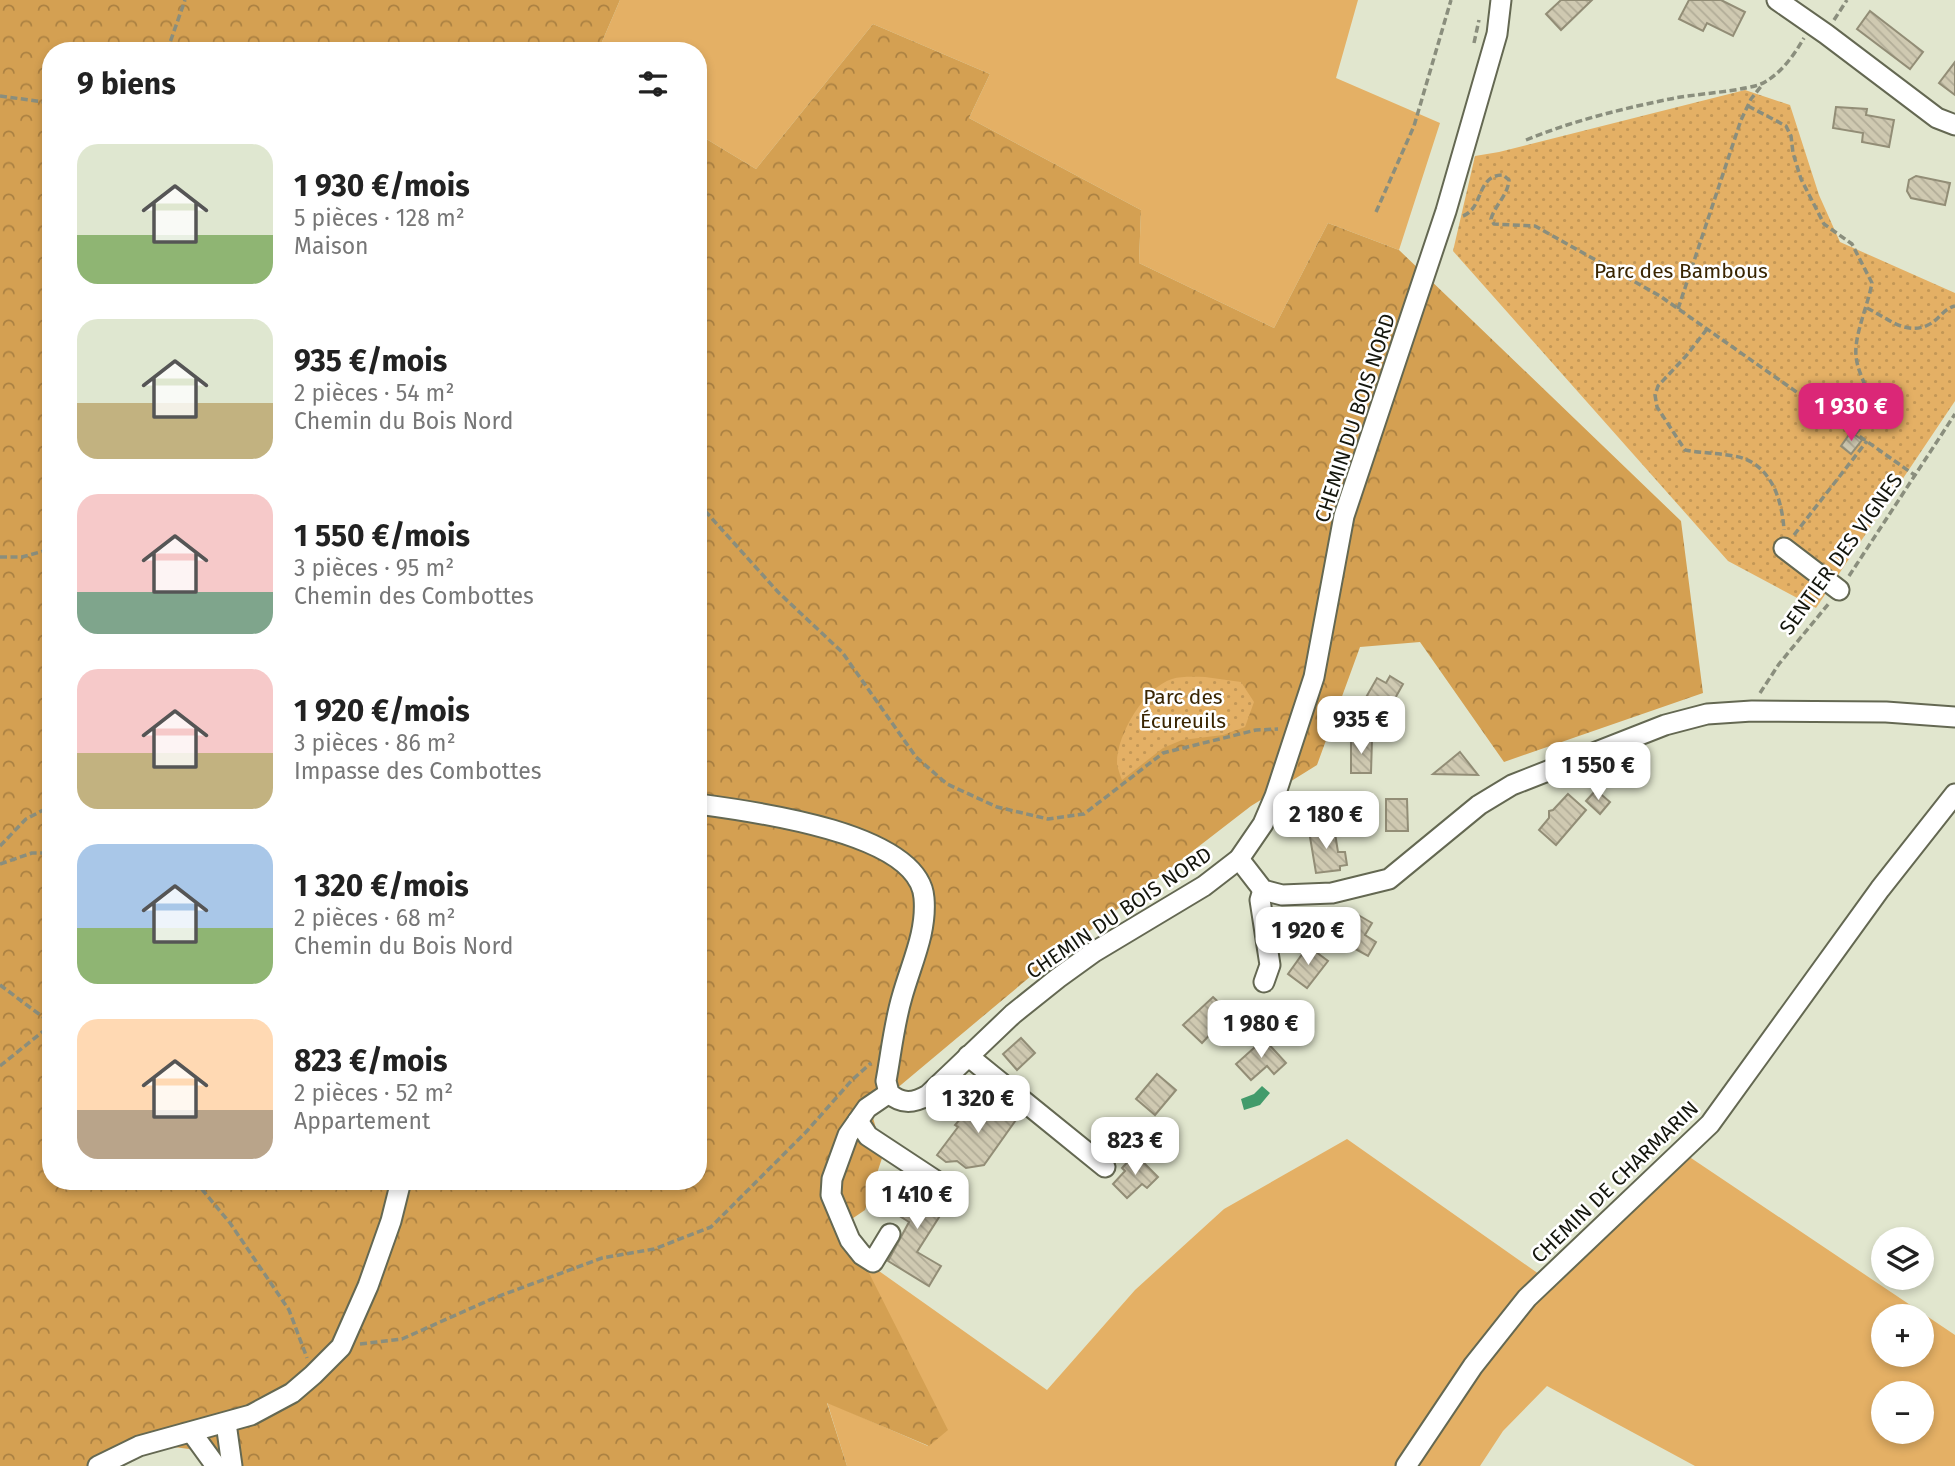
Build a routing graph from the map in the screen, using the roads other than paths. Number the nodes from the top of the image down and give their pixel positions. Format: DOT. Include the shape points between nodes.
graph roads {
  1 [pos="1501,0"];
  2 [pos="1777,0"];
  3 [pos="1955,125"];
  4 [pos="1785,547"];
  5 [pos="1839,590"];
  6 [pos="1955,717"];
  7 [pos="1955,794"];
  8 [pos="707,805"];
  9 [pos="1238,859"];
  10 [pos="1263,890"];
  11 [pos="1264,982"];
  12 [pos="968,1056"];
  13 [pos="888,1087"];
  14 [pos="858,1121"];
  15 [pos="1105,1167"];
  16 [pos="399,1190"];
  17 [pos="953,1192"];
  18 [pos="890,1234"];
  19 [pos="226,1423"];
  20 [pos="192,1433"];
  21 [pos="98,1466"];
  22 [pos="216,1466"];
  23 [pos="232,1466"];
  24 [pos="1406,1466"];
  1 -- 9 [label="street, CHEMIN DU BOIS NORD" via="1497,34 1446,211 1344,516 1314,677 1275,796 1263,824"];
  2 -- 3 [label="street" via="1937,118"];
  4 -- 5 [label="street"];
  6 -- 10 [label="street" via="1886,712 1707,714 1665,725 1512,785 1479,805 1401,871 1377,884 1306,895"];
  7 -- 24 [label="street, CHEMIN DE CHARMARIN" via="1880,889 1710,1124 1527,1298 1473,1366"];
  8 -- 13 [label="street" via="827,829 900,859 915,875 924,895 921,939 901,999"];
  9 -- 10 [label="street"];
  9 -- 12 [label="street, CHEMIN DU BOIS NORD" via="1204,886 1058,978"];
  10 -- 11 [label="street" via="1270,965"];
  12 -- 13 [label="street, CHEMIN DU BOIS NORD" via="917,1101 904,1102"];
  12 -- 15 [label="street"];
  13 -- 14 [label="street"];
  14 -- 17 [label="street" via="868,1136"];
  14 -- 18 [label="street" via="841,1149 831,1195 850,1240 862,1255 873,1262"];
  16 -- 19 [label="street" via="368,1286 341,1346 292,1393"];
  19 -- 20 [label="street"];
  19 -- 23 [label="street"];
  20 -- 21 [label="street" via="139,1446"];
  20 -- 22 [label="street"];
}
